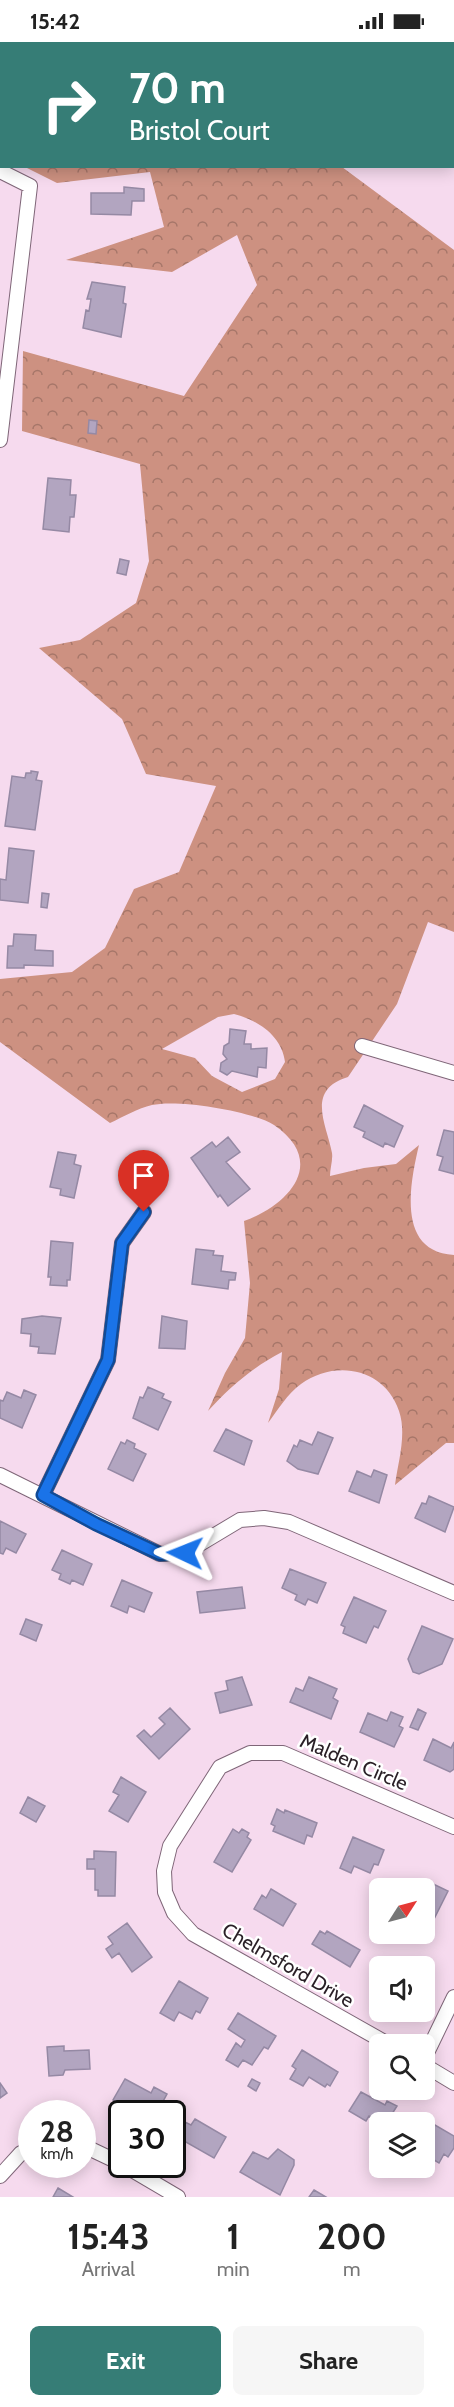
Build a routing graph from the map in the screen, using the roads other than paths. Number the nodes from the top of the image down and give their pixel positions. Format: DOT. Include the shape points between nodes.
graph roads {
  1 [pos="0,171"];
  2 [pos="0,440"];
  3 [pos="362,1046"];
  4 [pos="454,1073"];
  5 [pos="144,1212"];
  6 [pos="0,1475"];
  7 [pos="43,1495"];
  8 [pos="454,1593"];
  9 [pos="454,1827"];
  10 [pos="174,1913"];
  11 [pos="454,1997"];
  12 [pos="370,2034"];
  13 [pos="435,2036"];
  14 [pos="435,2071"];
  15 [pos="454,2082"];
  16 [pos="18,2156"];
  17 [pos="0,2176"];
  18 [pos="146,2178"];
  19 [pos="178,2197"];
  1 -- 2 [label="street" via="30,186"];
  3 -- 4 [label="street"];
  5 -- 7 [label="street" via="122,1243 108,1360"];
  6 -- 7 [label="street"];
  7 -- 8 [label="street" via="160,1554 185,1553 240,1520 289,1522"];
  9 -- 10 [label="street, Malden Circle" via="283,1753 250,1753 220,1767 170,1846 164,1871 165,1892"];
  10 -- 12 [label="street, Chelmsford Drive" via="193,1934"];
  11 -- 13 [label="street"];
  14 -- 15 [label="street"];
  16 -- 17 [label="street"];
  18 -- 19 [label="street"];
}
